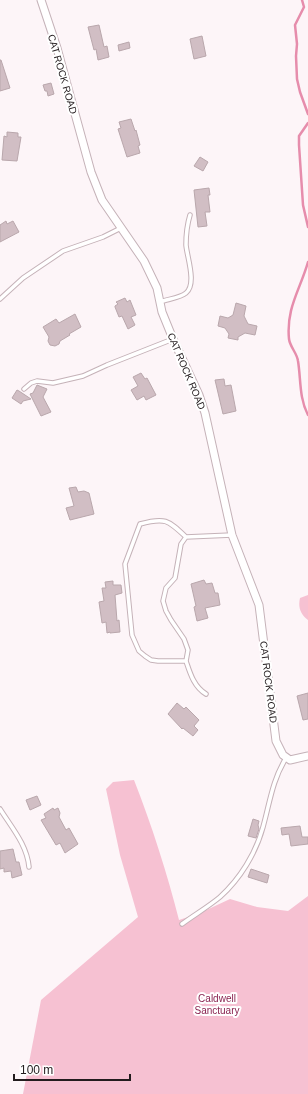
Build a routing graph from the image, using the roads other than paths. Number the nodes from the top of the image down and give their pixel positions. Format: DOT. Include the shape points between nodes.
graph roads {
  1 [pos="43,1"];
  2 [pos="190,215"];
  3 [pos="121,228"];
  4 [pos="0,299"];
  5 [pos="160,302"];
  6 [pos="173,339"];
  7 [pos="24,389"];
  8 [pos="232,535"];
  9 [pos="186,537"];
  10 [pos="186,661"];
  11 [pos="206,694"];
  12 [pos="308,756"];
  13 [pos="287,757"];
  14 [pos="0,809"];
  15 [pos="29,867"];
  16 [pos="182,924"];
  1 -- 3 [label="street, CAT ROCK ROAD" via="91,172 102,200"];
  2 -- 5 [label="lane" via="186,246 190,288 185,293"];
  3 -- 4 [label="lane" via="63,251 23,278"];
  3 -- 5 [label="street, CAT ROCK ROAD" via="144,261 157,288"];
  5 -- 6 [label="street, CAT ROCK ROAD"];
  6 -- 7 [label="lane" via="83,376 53,383 37,381"];
  6 -- 8 [label="street, CAT ROCK ROAD" via="205,413"];
  8 -- 9 [label="lane"];
  8 -- 13 [label="street, CAT ROCK ROAD" via="259,604 276,741 283,755"];
  9 -- 10 [label="lane" via="181,544 175,578 166,588 163,601 166,611 184,639 188,650"];
  9 -- 10 [label="lane" via="163,520 140,524 125,564 131,630 139,651 151,660"];
  10 -- 11 [label="lane" via="192,678 200,691"];
  12 -- 13 [label="street" via="290,760"];
  13 -- 16 [label="lane" via="272,788 259,838 235,881 219,897"];
  14 -- 15 [label="lane" via="26,849"];
}
